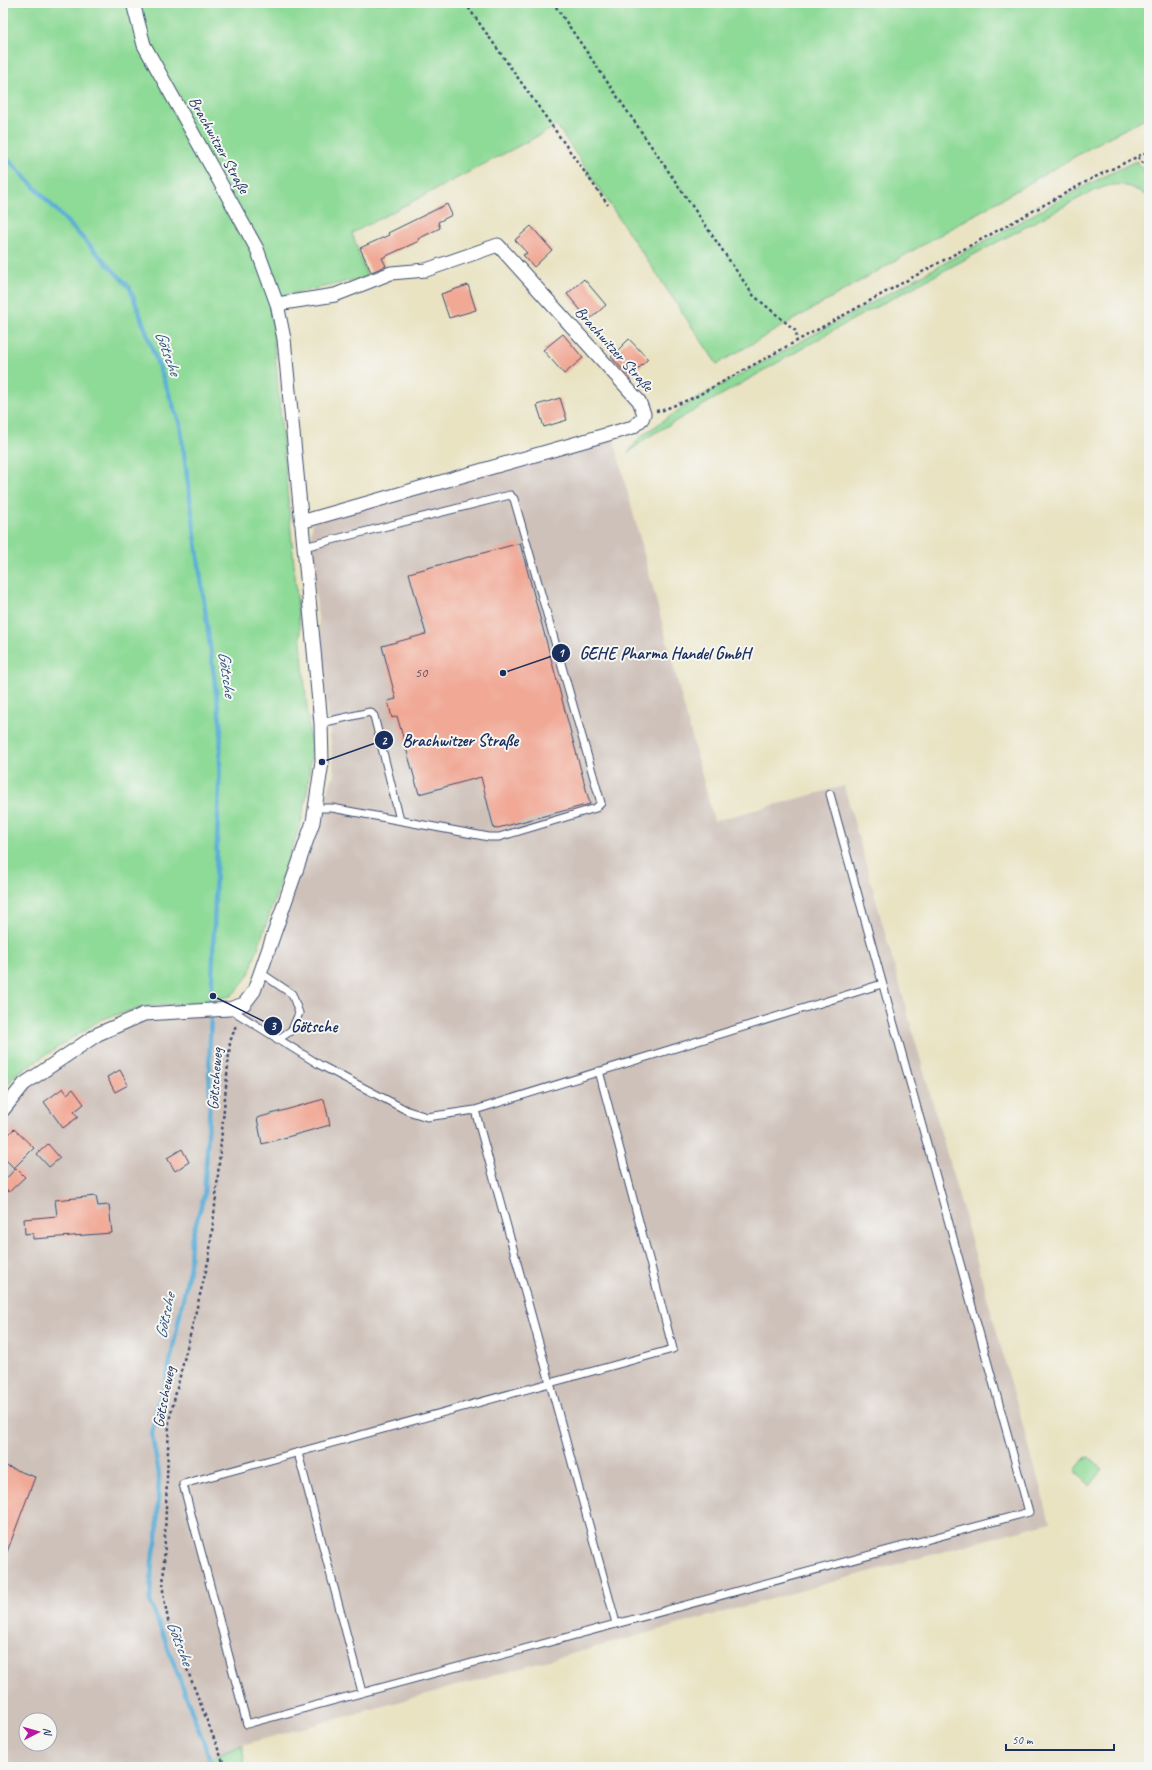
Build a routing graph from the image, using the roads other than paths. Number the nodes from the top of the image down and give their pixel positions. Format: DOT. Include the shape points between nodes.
graph roads {
  1 [pos="133,3"];
  2 [pos="277,304"];
  3 [pos="301,522"];
  4 [pos="304,548"];
  5 [pos="321,723"];
  6 [pos="830,794"];
  7 [pos="317,808"];
  8 [pos="400,820"];
  9 [pos="261,973"];
  10 [pos="882,984"];
  11 [pos="235,1012"];
  12 [pos="277,1040"];
  13 [pos="599,1072"];
  14 [pos="3,1110"];
  15 [pos="475,1110"];
  16 [pos="550,1383"];
  17 [pos="298,1453"];
  18 [pos="616,1624"];
  19 [pos="362,1692"];
  1 -- 2 [label="street, Brachwitzer Straße" via="144,45 257,249"];
  2 -- 3 [label="street, Brachwitzer Straße" via="284,339"];
  2 -- 3 [label="street, Brachwitzer Straße" via="335,295 391,272 426,270 498,245 639,401 644,414 633,427"];
  3 -- 4 [label="street, Brachwitzer Straße"];
  4 -- 5 [label="street, Brachwitzer Straße"];
  4 -- 8 [label="lane" via="510,495 514,499 600,803 596,808 489,837"];
  5 -- 7 [label="street, Brachwitzer Straße" via="322,762"];
  5 -- 8 [label="lane" via="370,712 374,716"];
  6 -- 10 [label="lane"];
  7 -- 8 [label="lane" via="332,808"];
  7 -- 9 [label="street, Brachwitzer Straße"];
  9 -- 11 [label="street, Brachwitzer Straße" via="254,991"];
  9 -- 12 [label="lane" via="292,994 299,1013 292,1030"];
  10 -- 13 [label="lane"];
  10 -- 18 [label="lane" via="1029,1512"];
  11 -- 12 [label="lane"];
  11 -- 14 [label="street, Brachwitzer Straße" via="144,1014 98,1034 24,1084"];
  12 -- 15 [label="lane" via="320,1066 408,1111 427,1117"];
  13 -- 15 [label="lane"];
  13 -- 16 [label="lane" via="673,1349"];
  15 -- 16 [label="lane"];
  16 -- 17 [label="lane"];
  16 -- 18 [label="lane"];
  17 -- 19 [label="lane"];
  17 -- 19 [label="lane" via="183,1484 247,1724"];
  18 -- 19 [label="lane"];
}
